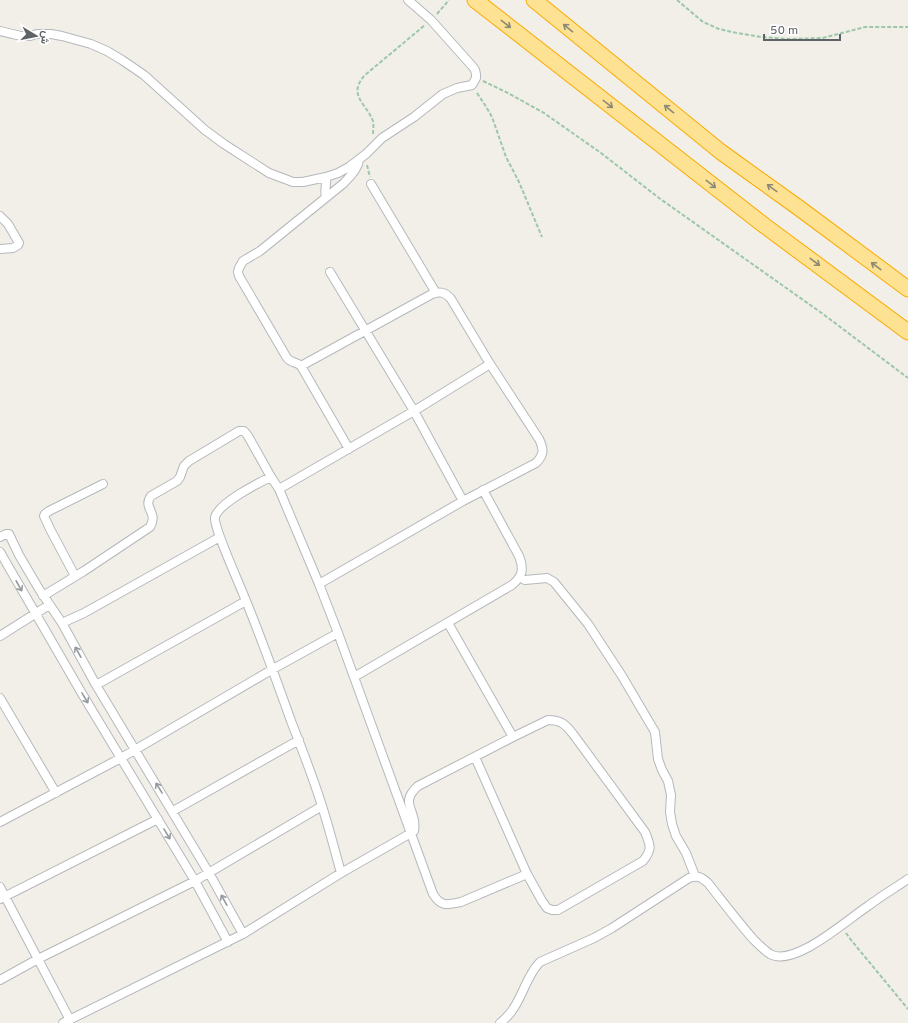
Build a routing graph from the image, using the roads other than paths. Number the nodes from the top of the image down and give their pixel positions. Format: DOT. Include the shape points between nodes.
graph roads {
  1 [pos="408,0"];
  2 [pos="475,0"];
  3 [pos="534,0"];
  4 [pos="0,31"];
  5 [pos="359,160"];
  6 [pos="326,177"];
  7 [pos="371,184"];
  8 [pos="326,197"];
  9 [pos="0,216"];
  10 [pos="0,249"];
  11 [pos="330,272"];
  12 [pos="908,289"];
  13 [pos="436,293"];
  14 [pos="366,331"];
  15 [pos="908,332"];
  16 [pos="490,364"];
  17 [pos="301,366"];
  18 [pos="414,411"];
  19 [pos="349,449"];
  20 [pos="271,477"];
  21 [pos="103,484"];
  22 [pos="279,489"];
  23 [pos="483,490"];
  24 [pos="463,501"];
  25 [pos="0,537"];
  26 [pos="220,537"];
  27 [pos="0,552"];
  28 [pos="21,558"];
  29 [pos="8,566"];
  30 [pos="75,576"];
  31 [pos="520,577"];
  32 [pos="319,584"];
  33 [pos="43,596"];
  34 [pos="246,601"];
  35 [pos="49,605"];
  36 [pos="36,613"];
  37 [pos="62,623"];
  38 [pos="448,623"];
  39 [pos="338,632"];
  40 [pos="0,636"];
  41 [pos="273,669"];
  42 [pos="354,677"];
  43 [pos="96,685"];
  44 [pos="0,698"];
  45 [pos="513,737"];
  46 [pos="299,740"];
  47 [pos="135,749"];
  48 [pos="475,757"];
  49 [pos="121,758"];
  50 [pos="56,793"];
  51 [pos="322,806"];
  52 [pos="173,811"];
  53 [pos="158,819"];
  54 [pos="0,822"];
  55 [pos="411,833"];
  56 [pos="210,873"];
  57 [pos="341,873"];
  58 [pos="527,874"];
  59 [pos="695,876"];
  60 [pos="908,879"];
  61 [pos="195,881"];
  62 [pos="0,887"];
  63 [pos="2,898"];
  64 [pos="243,934"];
  65 [pos="228,942"];
  66 [pos="38,959"];
  67 [pos="0,980"];
  68 [pos="66,1021"];
  69 [pos="500,1023"];
  1 -- 5 [label="street" via="431,20 473,67 476,74 474,82 443,94 414,118 382,138"];
  2 -- 15 [label="highway, one-way" via="759,221"];
  12 -- 3 [label="highway, one-way" via="721,152"];
  4 -- 6 [label="street" via="21,36 62,36 107,51 144,75 205,130 269,173 293,182"];
  5 -- 6 [label="street"];
  5 -- 8 [label="street" via="349,178"];
  6 -- 8 [label="street"];
  7 -- 13 [label="street"];
  8 -- 17 [label="street" via="243,261 238,272 287,358"];
  9 -- 10 [label="street" via="19,243 13,248"];
  11 -- 14 [label="street"];
  13 -- 14 [label="street"];
  13 -- 16 [label="street" via="444,293 451,299"];
  14 -- 17 [label="street"];
  14 -- 18 [label="street"];
  16 -- 18 [label="street"];
  16 -- 23 [label="street" via="542,444 542,452 536,463"];
  17 -- 19 [label="street"];
  18 -- 19 [label="street"];
  18 -- 24 [label="street"];
  19 -- 22 [label="street"];
  20 -- 22 [label="street"];
  20 -- 26 [label="street" via="221,508 215,521"];
  20 -- 30 [label="street" via="248,436 239,430 189,461 177,481 151,496 148,500 153,516 150,527"];
  21 -- 30 [label="street" via="49,511 44,516"];
  22 -- 32 [label="street"];
  23 -- 24 [label="street"];
  23 -- 31 [label="street" via="519,556 522,566"];
  24 -- 32 [label="street"];
  25 -- 28 [label="street" via="9,534"];
  26 -- 34 [label="street"];
  26 -- 37 [label="street"];
  27 -- 29 [label="street"];
  28 -- 29 [label="street"];
  28 -- 33 [label="street"];
  29 -- 36 [label="street, one-way"];
  30 -- 33 [label="street"];
  31 -- 38 [label="street" via="512,585"];
  31 -- 59 [label="street" via="526,580 547,578 554,582 588,624 649,720 655,732 658,759 668,781 672,824"];
  32 -- 39 [label="street"];
  33 -- 35 [label="street"];
  34 -- 41 [label="street"];
  34 -- 43 [label="street"];
  35 -- 36 [label="street"];
  35 -- 37 [label="street"];
  36 -- 40 [label="street"];
  36 -- 49 [label="street, one-way"];
  43 -- 37 [label="street, one-way"];
  38 -- 42 [label="street"];
  38 -- 45 [label="street"];
  39 -- 41 [label="street"];
  39 -- 42 [label="street"];
  41 -- 46 [label="street"];
  41 -- 47 [label="street"];
  42 -- 55 [label="street"];
  43 -- 47 [label="street"];
  44 -- 50 [label="street"];
  45 -- 48 [label="street"];
  45 -- 58 [label="street" via="548,720 561,722 568,727 645,832 650,848 643,861 558,910 547,908"];
  46 -- 51 [label="street"];
  46 -- 52 [label="street"];
  47 -- 49 [label="street"];
  52 -- 47 [label="street, one-way"];
  48 -- 55 [label="street" via="418,786 412,792 409,805 415,825"];
  48 -- 58 [label="street"];
  49 -- 50 [label="street"];
  49 -- 53 [label="street"];
  50 -- 54 [label="street"];
  51 -- 56 [label="street"];
  51 -- 57 [label="street"];
  52 -- 56 [label="street"];
  53 -- 61 [label="street, one-way"];
  53 -- 63 [label="street"];
  55 -- 57 [label="street"];
  55 -- 58 [label="street" via="433,894 443,904 461,902"];
  56 -- 61 [label="street"];
  64 -- 56 [label="street, one-way"];
  57 -- 64 [label="street"];
  59 -- 60 [label="street" via="708,883 746,930 765,950 778,957 803,951"];
  59 -- 69 [label="street" via="594,938 540,962 512,1011"];
  61 -- 65 [label="street"];
  61 -- 66 [label="street"];
  62 -- 63 [label="street"];
  63 -- 66 [label="street"];
  64 -- 65 [label="street"];
  65 -- 68 [label="street"];
  66 -- 67 [label="street"];
  66 -- 68 [label="street"];
}
